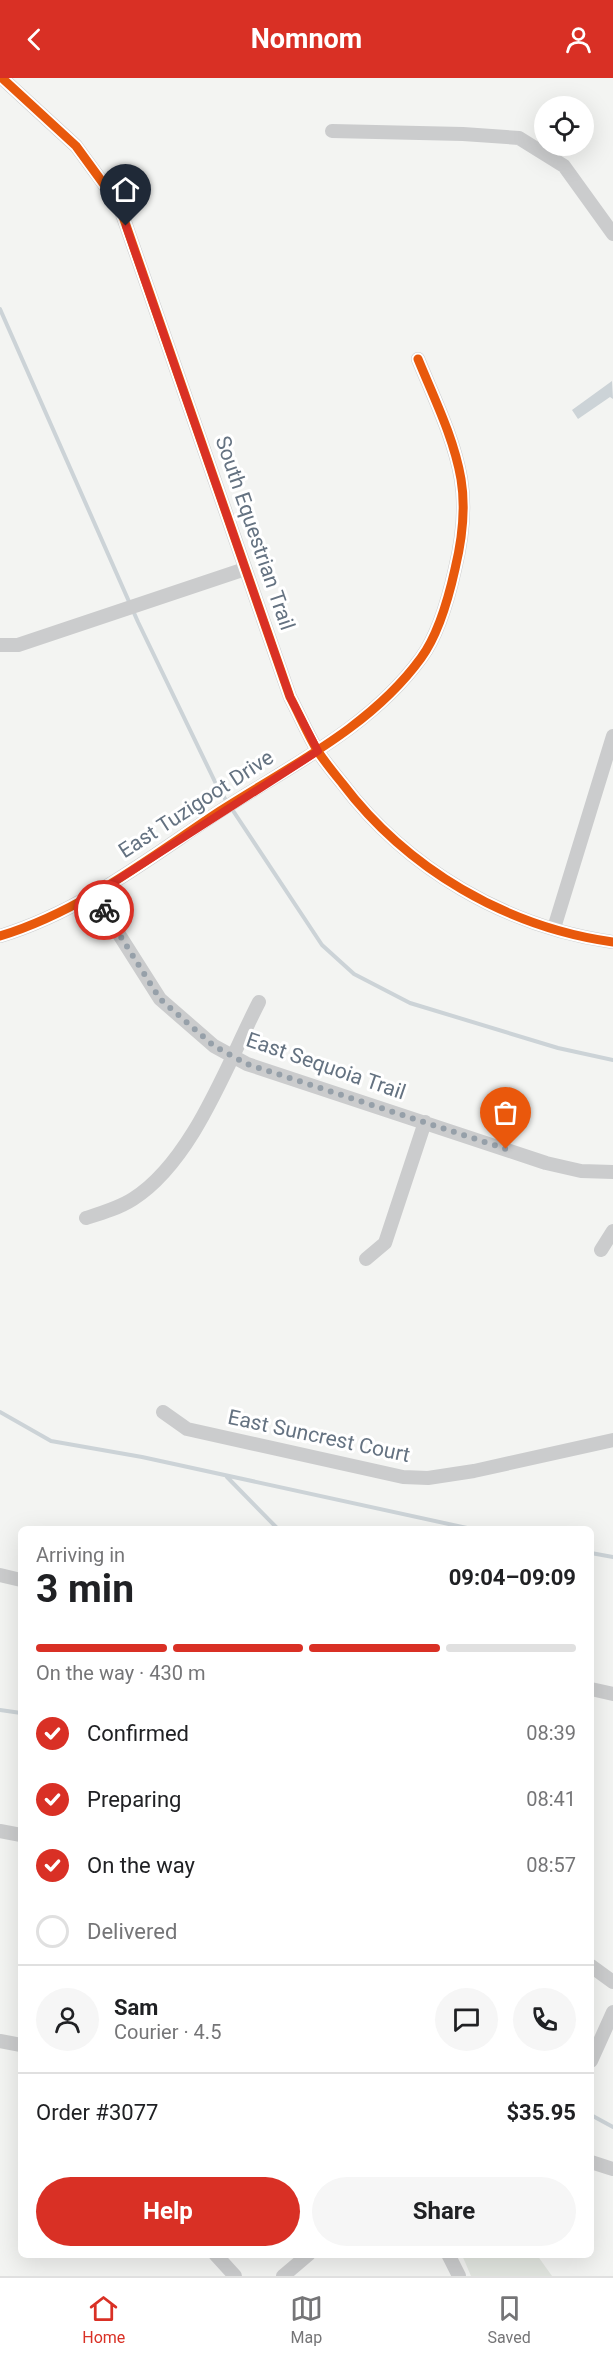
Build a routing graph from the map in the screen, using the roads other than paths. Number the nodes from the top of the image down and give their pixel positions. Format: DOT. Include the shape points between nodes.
graph roads {
  1 [pos="2,78"];
  2 [pos="332,131"];
  3 [pos="613,234"];
  4 [pos="418,359"];
  5 [pos="244,569"];
  6 [pos="0,645"];
  7 [pos="613,736"];
  8 [pos="318,751"];
  9 [pos="94,895"];
  10 [pos="554,928"];
  11 [pos="0,936"];
  12 [pos="613,942"];
  13 [pos="259,1002"];
  14 [pos="231,1055"];
  15 [pos="425,1122"];
  16 [pos="613,1172"];
  17 [pos="86,1218"];
  18 [pos="613,1231"];
  19 [pos="601,1250"];
  20 [pos="366,1259"];
  21 [pos="163,1412"];
  22 [pos="613,1440"];
  23 [pos="0,1575"];
  24 [pos="18,1579"];
  25 [pos="594,1690"];
  26 [pos="613,1694"];
  27 [pos="0,1831"];
  28 [pos="18,1834"];
  29 [pos="594,1968"];
  30 [pos="613,1982"];
  31 [pos="613,2013"];
  32 [pos="0,2041"];
  33 [pos="18,2044"];
  34 [pos="594,2054"];
  35 [pos="594,2163"];
  36 [pos="613,2169"];
  37 [pos="219,2258"];
  38 [pos="304,2258"];
  39 [pos="450,2258"];
  40 [pos="235,2276"];
  41 [pos="283,2276"];
  42 [pos="459,2276"];
  1 -- 5 [label="street, South Equestrian Trail" via="76,146 119,205"];
  2 -- 3 [label="street" via="519,138 564,166"];
  4 -- 8 [label="street, East Tuzigoot Drive" via="446,425 461,479 462,536 448,598 422,657 377,706"];
  5 -- 6 [label="street" via="18,645"];
  5 -- 8 [label="street, South Equestrian Trail" via="290,697"];
  7 -- 10 [label="street"];
  8 -- 9 [label="street, East Tuzigoot Drive"];
  8 -- 10 [label="street, South Equestrian Trail" via="360,806 405,850 445,880 518,918"];
  9 -- 11 [label="street, East Tuzigoot Drive" via="36,925"];
  9 -- 14 [label="street, East Sequoia Trail" via="160,999 214,1046"];
  10 -- 12 [label="street, South Equestrian Trail"];
  13 -- 14 [label="street"];
  14 -- 15 [label="street, East Sequoia Trail" via="247,1064"];
  14 -- 17 [label="street" via="175,1160 133,1198"];
  15 -- 16 [label="street, East Sequoia Trail" via="546,1163 581,1171"];
  15 -- 20 [label="street" via="385,1243"];
  18 -- 19 [label="street"];
  21 -- 22 [label="street, East Suncrest Court" via="187,1429 403,1477 428,1478 474,1471"];
  23 -- 24 [label="street"];
  25 -- 26 [label="street"];
  27 -- 28 [label="street"];
  29 -- 30 [label="street"];
  31 -- 34 [label="street"];
  32 -- 33 [label="street"];
  35 -- 36 [label="street"];
  37 -- 40 [label="street"];
  38 -- 41 [label="street"];
  39 -- 42 [label="street"];
}
